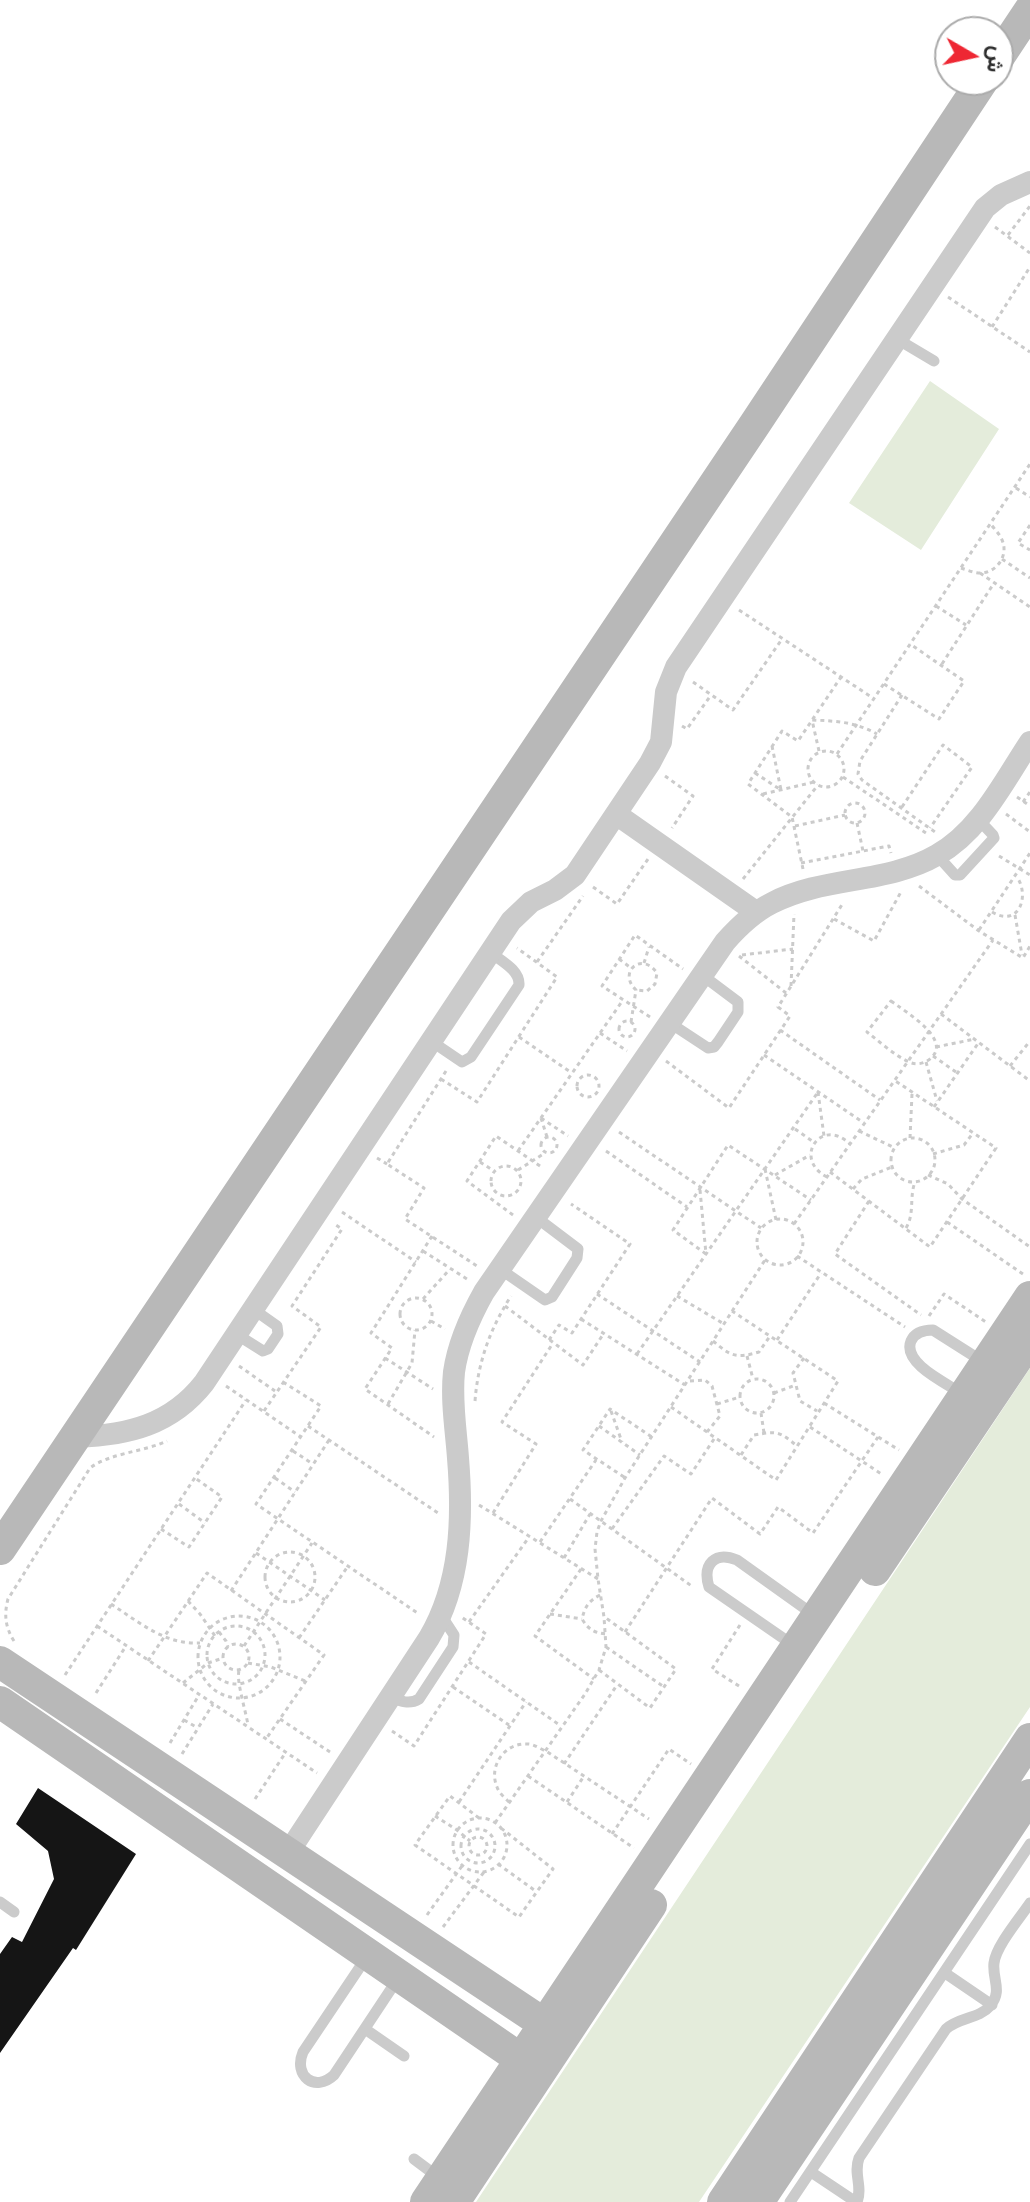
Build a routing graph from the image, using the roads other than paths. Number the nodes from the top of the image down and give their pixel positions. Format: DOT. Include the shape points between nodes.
graph roads {
  1 [pos="1030,10"];
  2 [pos="1014,34"];
  3 [pos="972,96"];
  4 [pos="1030,182"];
  5 [pos="897,339"];
  6 [pos="934,361"];
  7 [pos="1030,742"];
  8 [pos="616,814"];
  9 [pos="978,819"];
  10 [pos="941,849"];
  11 [pos="756,912"];
  12 [pos="490,952"];
  13 [pos="705,979"];
  14 [pos="665,1024"];
  15 [pos="431,1041"];
  16 [pos="537,1218"];
  17 [pos="500,1269"];
  18 [pos="1030,1297"];
  19 [pos="253,1309"];
  20 [pos="236,1334"];
  21 [pos="1030,1339"];
  22 [pos="986,1364"];
  23 [pos="965,1395"];
  24 [pos="77,1437"];
  25 [pos="0,1549"];
  26 [pos="817,1617"];
  27 [pos="797,1648"];
  28 [pos="8,1653"];
  29 [pos="0,1702"];
  30 [pos="1030,1739"];
  31 [pos="1030,1795"];
  32 [pos="1030,1844"];
  33 [pos="288,1853"];
  34 [pos="0,1902"];
  35 [pos="1030,1903"];
  36 [pos="14,1912"];
  37 [pos="368,1954"];
  38 [pos="922,1957"];
  39 [pos="400,1976"];
  40 [pos="992,2005"];
  41 [pos="365,2029"];
  42 [pos="554,2031"];
  43 [pos="404,2056"];
  44 [pos="531,2066"];
  45 [pos="414,2159"];
  46 [pos="811,2172"];
  47 [pos="440,2194"];
  48 [pos="723,2202"];
  49 [pos="758,2202"];
  50 [pos="790,2202"];
  51 [pos="856,2202"];
  1 -- 2 [label="street"];
  3 -- 24 [label="street"];
  4 -- 5 [label="street" via="985,208"];
  5 -- 6 [label="lane"];
  5 -- 8 [label="street" via="670,679 661,742"];
  7 -- 9 [label="street"];
  8 -- 11 [label="street"];
  8 -- 12 [label="street" via="575,875 520,911"];
  9 -- 10 [label="street"];
  9 -- 10 [label="lane" via="994,839 960,875 955,875"];
  10 -- 11 [label="street" via="906,869 797,893"];
  11 -- 13 [label="street" via="725,942"];
  12 -- 15 [label="street"];
  12 -- 15 [label="lane" via="516,972 519,985 471,1057 462,1062"];
  13 -- 14 [label="street"];
  13 -- 14 [label="lane" via="740,1007 714,1047"];
  14 -- 16 [label="street"];
  15 -- 19 [label="street"];
  16 -- 17 [label="street"];
  16 -- 17 [label="lane" via="578,1249 552,1297 545,1300"];
  17 -- 33 [label="street" via="471,1317 454,1371 460,1477 453,1574 390,1697"];
  18 -- 22 [label="street"];
  19 -- 20 [label="street"];
  19 -- 20 [label="lane" via="279,1328 268,1349"];
  20 -- 24 [label="street" via="194,1395 168,1416 115,1434"];
  21 -- 42 [label="street"];
  22 -- 23 [label="street"];
  22 -- 23 [label="lane" via="933,1330 924,1330 911,1341 912,1359"];
  23 -- 26 [label="street"];
  24 -- 25 [label="street"];
  26 -- 27 [label="street"];
  26 -- 27 [label="lane" via="737,1560 728,1556 709,1565 709,1587"];
  27 -- 42 [label="street"];
  28 -- 33 [label="street"];
  29 -- 37 [label="street"];
  30 -- 38 [label="street"];
  31 -- 38 [label="street"];
  32 -- 38 [label="lane"];
  33 -- 42 [label="street"];
  34 -- 36 [label="lane"];
  35 -- 40 [label="lane" via="997,1953"];
  37 -- 39 [label="street"];
  37 -- 41 [label="lane" via="303,2052 304,2077 328,2081"];
  38 -- 40 [label="lane"];
  38 -- 46 [label="lane"];
  38 -- 48 [label="street"];
  38 -- 49 [label="street"];
  39 -- 41 [label="lane"];
  39 -- 44 [label="street"];
  40 -- 51 [label="lane" via="951,2024 933,2047 859,2158"];
  41 -- 43 [label="lane"];
  42 -- 44 [label="street"];
  44 -- 47 [label="street"];
  45 -- 47 [label="lane"];
  46 -- 50 [label="lane"];
  46 -- 51 [label="lane"];
}
